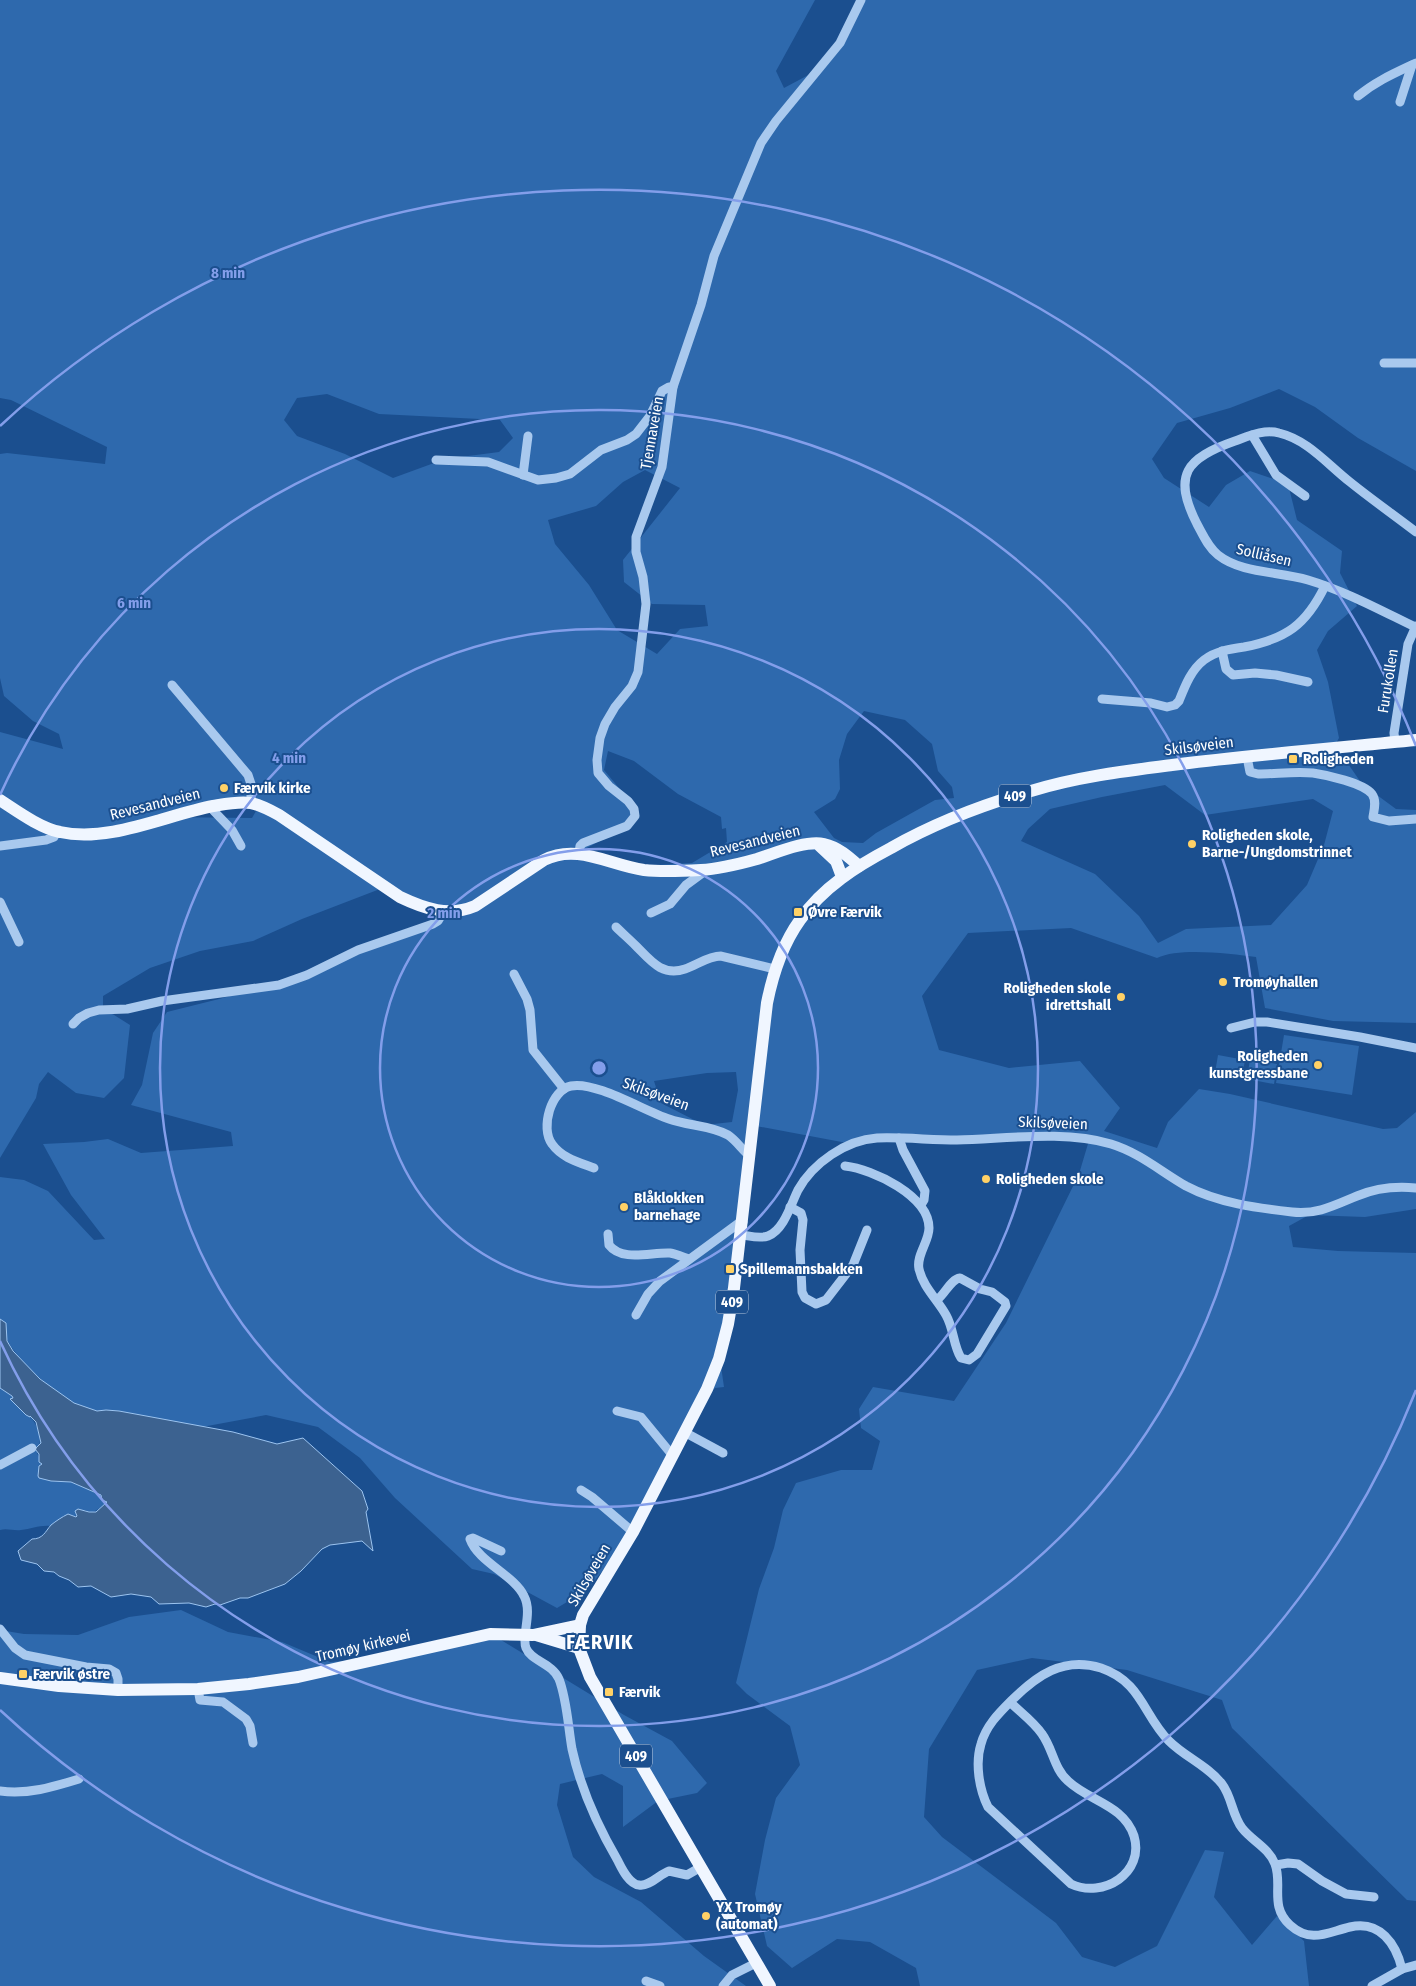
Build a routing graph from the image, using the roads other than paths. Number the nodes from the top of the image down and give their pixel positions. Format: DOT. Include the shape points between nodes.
graph roads {
  1 [pos="861,0"];
  2 [pos="1414,64"];
  3 [pos="1358,96"];
  4 [pos="1400,102"];
  5 [pos="1384,363"];
  6 [pos="1416,363"];
  7 [pos="673,387"];
  8 [pos="1252,435"];
  9 [pos="528,436"];
  10 [pos="436,460"];
  11 [pos="523,475"];
  12 [pos="1305,496"];
  13 [pos="1416,532"];
  14 [pos="1325,586"];
  15 [pos="1416,626"];
  16 [pos="1222,651"];
  17 [pos="1308,682"];
  18 [pos="172,685"];
  19 [pos="1102,699"];
  20 [pos="1416,740"];
  21 [pos="1395,742"];
  22 [pos="1248,757"];
  23 [pos="0,800"];
  24 [pos="251,803"];
  25 [pos="210,807"];
  26 [pos="1416,819"];
  27 [pos="56,831"];
  28 [pos="815,844"];
  29 [pos="0,846"];
  30 [pos="241,846"];
  31 [pos="579,853"];
  32 [pos="860,866"];
  33 [pos="702,870"];
  34 [pos="842,877"];
  35 [pos="0,902"];
  36 [pos="444,911"];
  37 [pos="651,913"];
  38 [pos="616,927"];
  39 [pos="19,942"];
  40 [pos="775,969"];
  41 [pos="514,974"];
  42 [pos="73,1024"];
  43 [pos="1231,1028"];
  44 [pos="1416,1048"];
  45 [pos="564,1090"];
  46 [pos="899,1138"];
  47 [pos="750,1156"];
  48 [pos="845,1166"];
  49 [pos="594,1168"];
  50 [pos="1416,1188"];
  51 [pos="921,1205"];
  52 [pos="790,1207"];
  53 [pos="742,1229"];
  54 [pos="867,1230"];
  55 [pos="608,1234"];
  56 [pos="689,1259"];
  57 [pos="936,1300"];
  58 [pos="636,1314"];
  59 [pos="616,1411"];
  60 [pos="686,1433"];
  61 [pos="32,1448"];
  62 [pos="722,1453"];
  63 [pos="673,1456"];
  64 [pos="0,1466"];
  65 [pos="581,1490"];
  66 [pos="633,1532"];
  67 [pos="501,1551"];
  68 [pos="576,1626"];
  69 [pos="0,1629"];
  70 [pos="530,1634"];
  71 [pos="575,1647"];
  72 [pos="0,1678"];
  73 [pos="198,1689"];
  74 [pos="118,1690"];
  75 [pos="1010,1702"];
  76 [pos="253,1743"];
  77 [pos="79,1779"];
  78 [pos="0,1791"];
  79 [pos="1276,1865"];
  80 [pos="701,1867"];
  81 [pos="1374,1897"];
  82 [pos="756,1963"];
  83 [pos="1416,1965"];
  84 [pos="1402,1969"];
  85 [pos="646,1981"];
  86 [pos="660,1986"];
  87 [pos="723,1986"];
  88 [pos="770,1986"];
  89 [pos="1372,1986"];
  1 -- 7 [label="street, Tjennaveien" via="840,43 761,143 716,248 702,305"];
  2 -- 3 [label="street" via="1371,85"];
  2 -- 4 [label="street"];
  5 -- 6 [label="street"];
  7 -- 11 [label="street" via="662,391 650,416 636,434 601,450 570,474 538,480"];
  7 -- 31 [label="street, Tjennaveien" via="662,467 636,537 646,604 638,672 605,724 597,760 598,773 628,801 635,816 627,826 583,843"];
  8 -- 12 [label="street" via="1276,475"];
  8 -- 13 [label="street, Solliåsen" via="1278,433 1305,445"];
  8 -- 14 [label="street, Solliåsen" via="1212,450 1191,464 1186,471 1185,489 1193,515 1208,545 1234,565"];
  9 -- 11 [label="street"];
  10 -- 11 [label="street" via="488,462"];
  14 -- 15 [label="street, Solliåsen"];
  14 -- 16 [label="street" via="1312,610 1292,630 1267,643"];
  15 -- 21 [label="street, Furukollen" via="1408,644"];
  16 -- 17 [label="street" via="1226,669 1233,675 1255,673"];
  16 -- 19 [label="street" via="1194,670 1175,705 1168,707"];
  18 -- 24 [label="street" via="248,775"];
  20 -- 21 [label="main road, Skilsøveien / 409"];
  21 -- 22 [label="main road, Skilsøveien / 409"];
  22 -- 26 [label="street, Skilsøveien" via="1250,772 1313,773 1342,780 1371,794 1375,802 1373,817 1389,821"];
  22 -- 32 [label="main road, Skilsøveien / 409" via="1149,768 1032,790 938,824"];
  23 -- 27 [label="main road, Revesandveien"];
  24 -- 25 [label="main road, Revesandveien"];
  24 -- 36 [label="main road, Revesandveien" via="279,815 400,897 417,906"];
  25 -- 27 [label="main road, Revesandveien" via="109,832 75,834"];
  25 -- 30 [label="street" via="232,830"];
  27 -- 29 [label="street" via="54,837 46,840"];
  28 -- 32 [label="main road, Revesandveien" via="832,846"];
  28 -- 33 [label="main road, Revesandveien" via="731,866"];
  28 -- 34 [label="main road, Revesandveien" via="836,861"];
  31 -- 33 [label="main road, Revesandveien" via="645,870"];
  31 -- 36 [label="main road, Revesandveien" via="555,854 475,906 462,911"];
  32 -- 34 [label="main road, Skilsøveien / 409"];
  33 -- 37 [label="street, Revesandveien" via="670,904"];
  34 -- 40 [label="main road, Skilsøveien / 409" via="800,920"];
  35 -- 39 [label="street"];
  36 -- 42 [label="street" via="433,924 358,950 288,982 127,1009 99,1010"];
  38 -- 40 [label="street" via="663,970 674,972 714,956"];
  40 -- 47 [label="main road, Skilsøveien / 409" via="767,1003"];
  41 -- 45 [label="street" via="530,1010 533,1050"];
  43 -- 44 [label="street" via="1267,1022"];
  45 -- 47 [label="street, Skilsøveien" via="570,1086 592,1088 669,1120 712,1129 728,1136"];
  45 -- 49 [label="street" via="549,1110 550,1142 563,1156"];
  46 -- 50 [label="street, Skilsøveien" via="1054,1137 1092,1140 1111,1144 1147,1160 1186,1185 1215,1198 1294,1212 1318,1212 1382,1188"];
  46 -- 51 [label="street" via="926,1191"];
  46 -- 52 [label="street, Skilsøveien" via="859,1142 832,1154 808,1175"];
  47 -- 53 [label="main road, Skilsøveien / 409"];
  48 -- 51 [label="street" via="859,1167 877,1175"];
  51 -- 57 [label="street" via="929,1227 918,1265 925,1285"];
  52 -- 53 [label="street, Skilsøveien" via="781,1225 768,1236 761,1237"];
  52 -- 54 [label="street" via="801,1213 803,1220 800,1250 802,1292 805,1298 816,1304 826,1300 853,1265"];
  53 -- 56 [label="street" via="738,1223"];
  53 -- 60 [label="main road, Skilsøveien / 409" via="728,1324 719,1358"];
  55 -- 56 [label="street" via="609,1245 617,1252 673,1254"];
  56 -- 58 [label="street" via="660,1281"];
  57 -- 57 [label="street" via="944,1295 954,1280 960,1278 992,1292 1006,1306 969,1360 961,1358 957,1352 953,1330"];
  59 -- 63 [label="street" via="641,1417"];
  60 -- 62 [label="street"];
  60 -- 63 [label="main road, Skilsøveien / 409"];
  61 -- 64 [label="street"];
  63 -- 66 [label="main road, Skilsøveien / 409"];
  65 -- 66 [label="street"];
  66 -- 68 [label="main road, Skilsøveien / 409"];
  67 -- 70 [label="street" via="470,1539 478,1551 524,1595"];
  68 -- 70 [label="main road, Tromøy kirkevei"];
  68 -- 71 [label="main road, Skilsøveien / 409"];
  69 -- 74 [label="street" via="14,1648 25,1655 109,1669 116,1673"];
  70 -- 71 [label="main road, Tromøy kirkevei"];
  70 -- 73 [label="main road, Tromøy kirkevei" via="490,1634 298,1677"];
  70 -- 80 [label="street" via="525,1647 549,1666 558,1678 584,1792 599,1828 628,1878 642,1886 670,1871 687,1875"];
  71 -- 80 [label="main road, Skilsøveien / 409"];
  72 -- 74 [label="main road, Tromøy kirkevei"];
  73 -- 74 [label="main road, Tromøy kirkevei"];
  73 -- 76 [label="street" via="201,1700 223,1702 246,1719"];
  75 -- 75 [label="street" via="987,1728 979,1753 981,1783 988,1807 1071,1884 1089,1889 1112,1884 1128,1871 1134,1856 1135,1841 1128,1823 1120,1813 1068,1782 1056,1767 1042,1733"];
  75 -- 79 [label="street" via="1031,1681 1056,1668 1083,1665 1112,1673 1138,1695 1168,1740 1222,1783 1239,1824 1265,1849"];
  77 -- 78 [label="street" via="44,1789"];
  79 -- 81 [label="street" via="1298,1864 1346,1894"];
  79 -- 84 [label="street" via="1277,1899 1290,1924 1317,1936 1351,1926 1372,1927 1396,1948"];
  80 -- 82 [label="main road, Skilsøveien / 409"];
  82 -- 87 [label="street" via="732,1974"];
  82 -- 88 [label="main road, Skilsøveien / 409"];
  83 -- 84 [label="street"];
  84 -- 89 [label="street"];
  85 -- 86 [label="street"];
}
